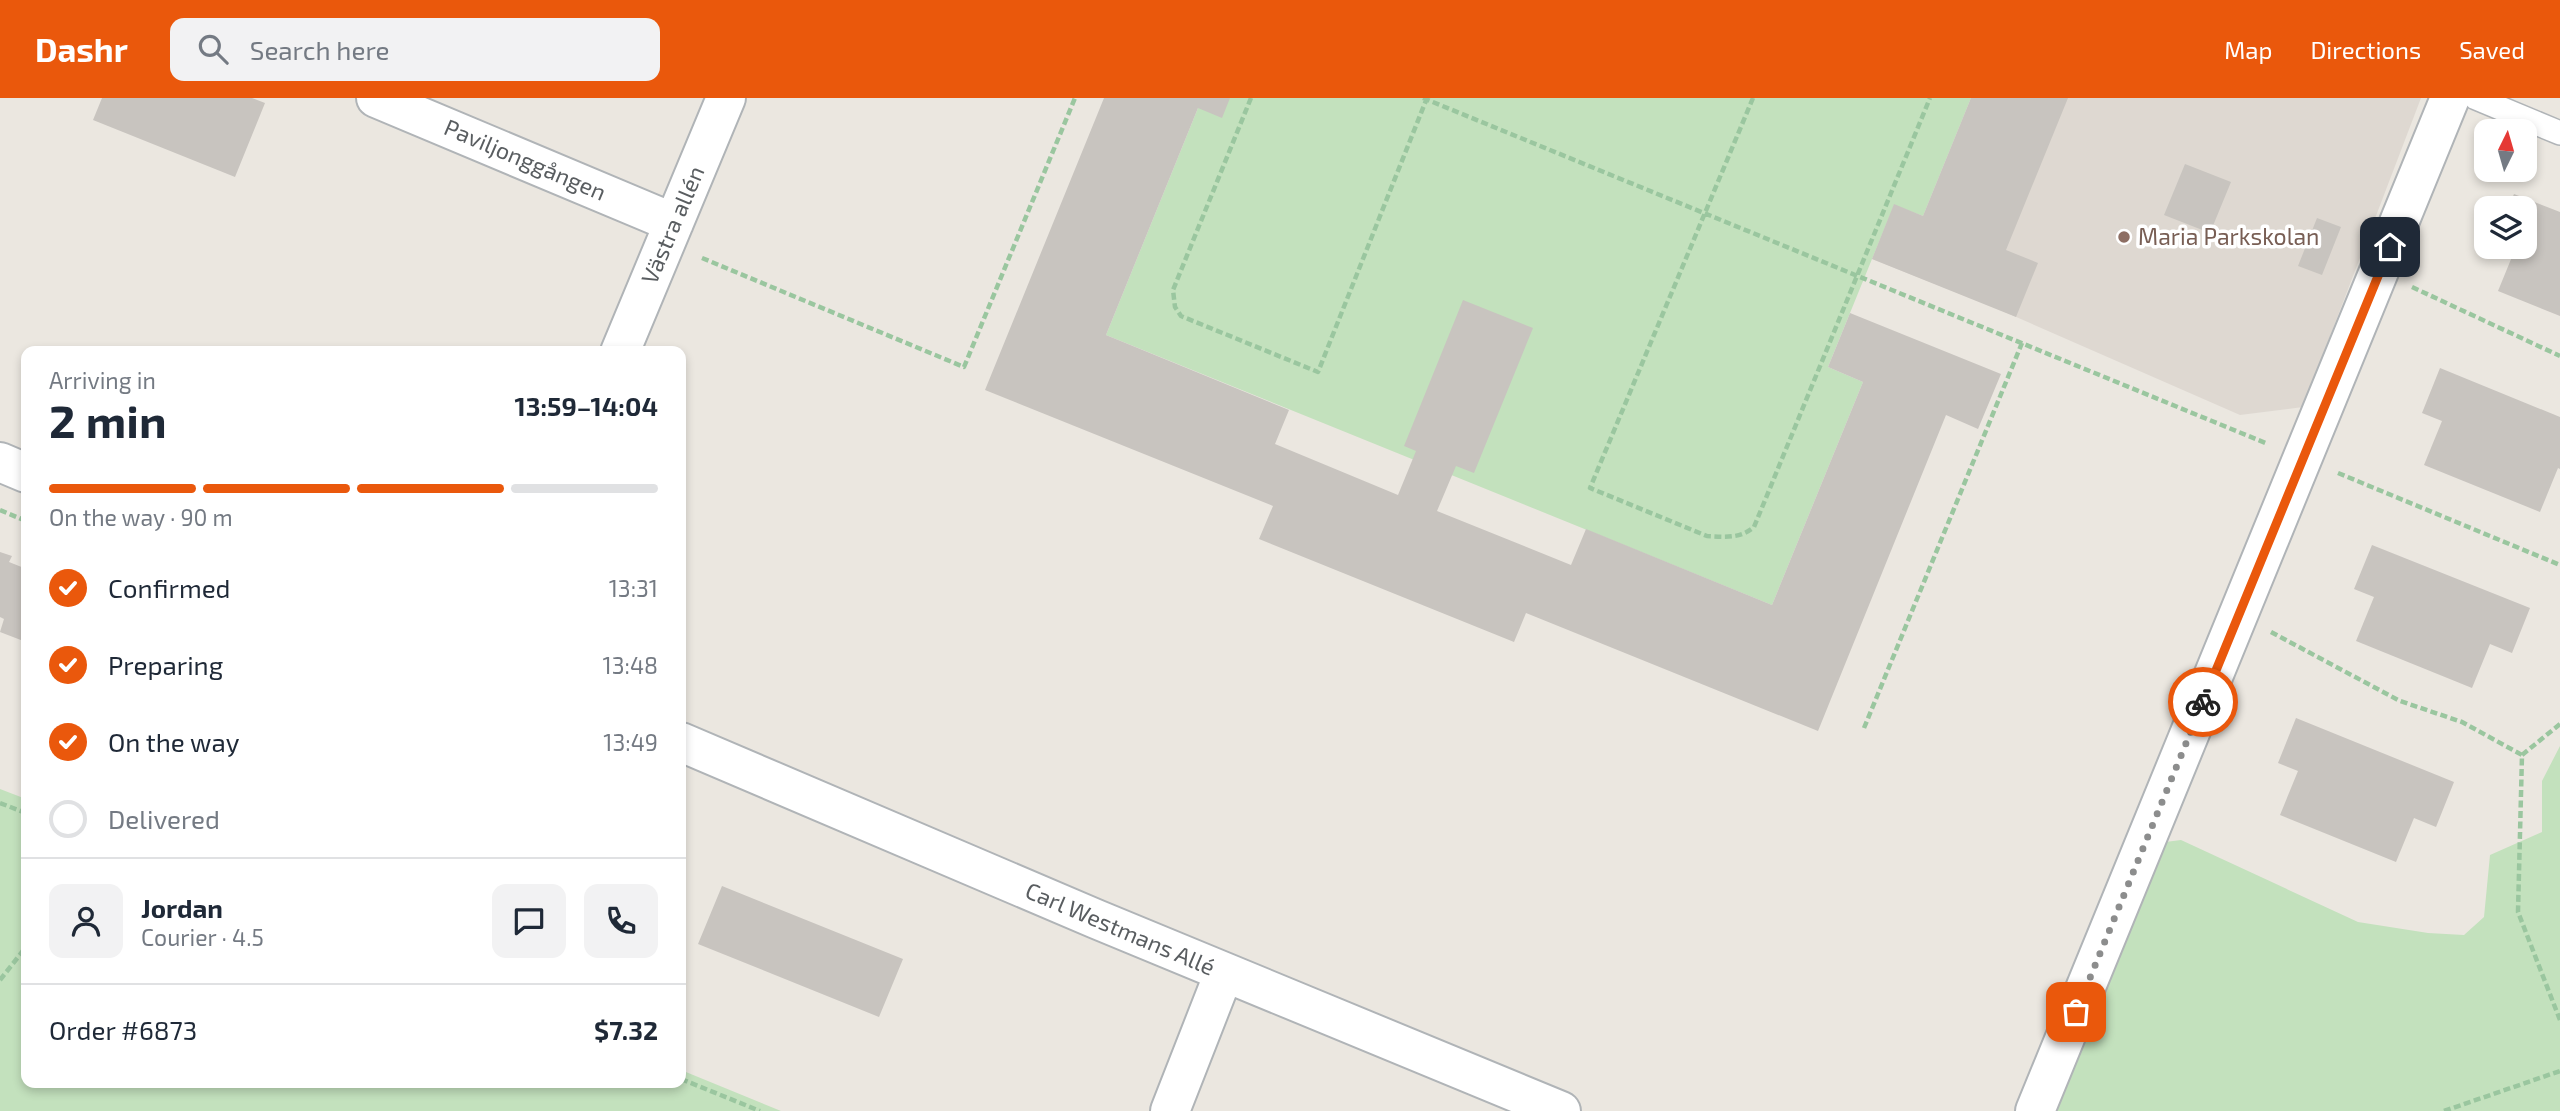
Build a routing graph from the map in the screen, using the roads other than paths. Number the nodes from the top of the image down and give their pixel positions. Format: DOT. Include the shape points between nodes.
graph roads {
  1 [pos="376,98"];
  2 [pos="726,98"];
  3 [pos="2450,98"];
  4 [pos="2476,98"];
  5 [pos="2560,134"];
  6 [pos="669,233"];
  7 [pos="622,346"];
  8 [pos="0,462"];
  9 [pos="21,471"];
  10 [pos="686,744"];
  11 [pos="1224,972"];
  12 [pos="1170,1111"];
  13 [pos="1561,1111"];
  14 [pos="2035,1111"];
  1 -- 6 [label="street, Paviljonggången"];
  2 -- 6 [label="street, Västra allén"];
  3 -- 14 [label="street"];
  4 -- 5 [label="lane"];
  6 -- 7 [label="street, Västra allén"];
  8 -- 9 [label="street"];
  10 -- 11 [label="street, Carl Westmans Allé"];
  11 -- 12 [label="street, Carl Westmans Allé"];
  11 -- 13 [label="street, Carl Westmans Allé"];
}
